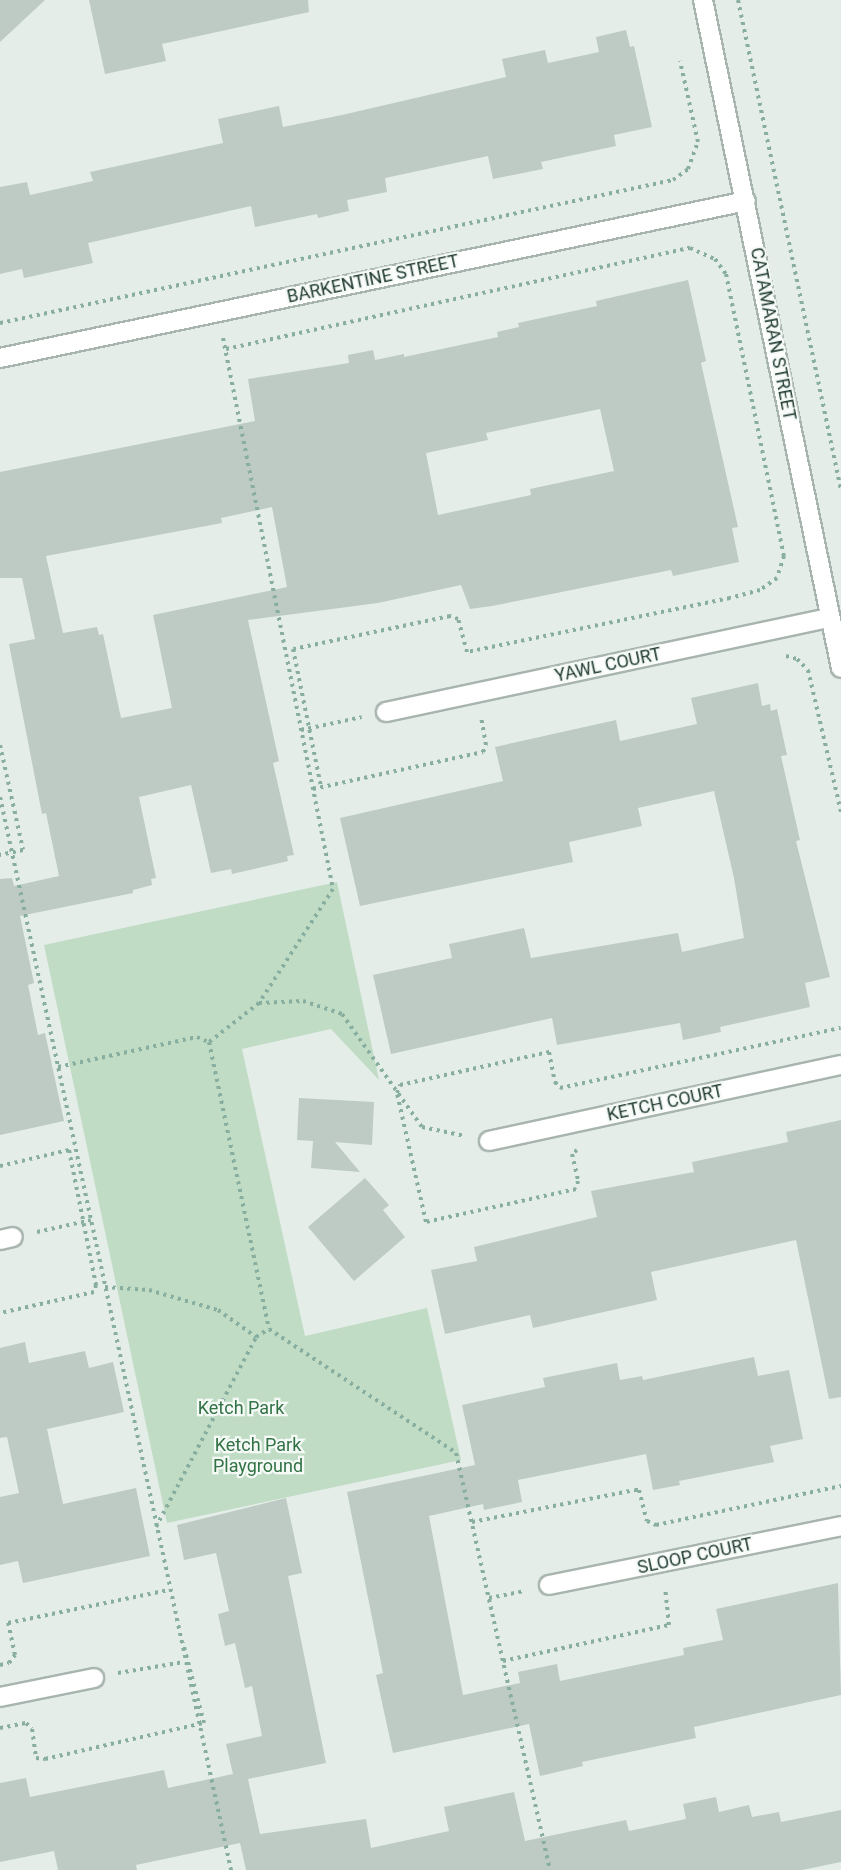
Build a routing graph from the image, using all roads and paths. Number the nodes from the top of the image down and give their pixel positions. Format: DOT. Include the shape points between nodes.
graph roads {
  1 [pos="704,0"];
  2 [pos="738,0"];
  3 [pos="680,61"];
  4 [pos="746,201"];
  5 [pos="218,312"];
  6 [pos="0,323"];
  7 [pos="226,349"];
  8 [pos="0,358"];
  9 [pos="841,490"];
  10 [pos="830,618"];
  11 [pos="776,653"];
  12 [pos="841,668"];
  13 [pos="386,712"];
  14 [pos="489,713"];
  15 [pos="309,728"];
  16 [pos="301,730"];
  17 [pos="0,745"];
  18 [pos="321,787"];
  19 [pos="313,789"];
  20 [pos="0,797"];
  21 [pos="841,812"];
  22 [pos="12,852"];
  23 [pos="0,855"];
  24 [pos="259,1003"];
  25 [pos="208,1042"];
  26 [pos="841,1065"];
  27 [pos="57,1067"];
  28 [pos="489,1141"];
  29 [pos="0,1166"];
  30 [pos="91,1220"];
  31 [pos="84,1222"];
  32 [pos="6,1239"];
  33 [pos="105,1287"];
  34 [pos="0,1313"];
  35 [pos="269,1329"];
  36 [pos="256,1337"];
  37 [pos="841,1486"];
  38 [pos="472,1522"];
  39 [pos="841,1526"];
  40 [pos="156,1528"];
  41 [pos="673,1584"];
  42 [pos="549,1585"];
  43 [pos="489,1598"];
  44 [pos="503,1661"];
  45 [pos="184,1662"];
  46 [pos="94,1678"];
  47 [pos="0,1697"];
  48 [pos="231,1870"];
  49 [pos="550,1870"];
  1 -- 4 [label="street, CATAMARAN STREET"];
  2 -- 9 [label="path"];
  3 -- 6 [label="path" via="698,142 688,169 673,180"];
  4 -- 5 [label="street, BARKENTINE STREET"];
  4 -- 10 [label="street, CATAMARAN STREET"];
  5 -- 7 [label="path"];
  5 -- 8 [label="street, BARKENTINE STREET"];
  7 -- 15 [label="path" via="690,248 715,259 726,274 784,556 777,579 760,590 730,598 468,652 458,619 450,616 293,649"];
  7 -- 16 [label="path"];
  10 -- 12 [label="street, CATAMARAN STREET"];
  10 -- 13 [label="street, YAWL COURT"];
  11 -- 21 [label="path" via="797,659 808,670"];
  13 -- 15 [label="path"];
  14 -- 18 [label="path" via="481,716 486,745 483,752"];
  15 -- 16 [label="path"];
  15 -- 18 [label="path"];
  16 -- 19 [label="path"];
  17 -- 22 [label="path" via="23,850"];
  18 -- 19 [label="path"];
  19 -- 24 [label="path" via="333,888"];
  20 -- 22 [label="path"];
  22 -- 23 [label="path"];
  22 -- 27 [label="path"];
  24 -- 25 [label="path"];
  24 -- 28 [label="path" via="303,1001 342,1014 422,1127"];
  25 -- 27 [label="path" via="197,1037"];
  25 -- 35 [label="path"];
  26 -- 28 [label="street, KETCH COURT"];
  27 -- 30 [label="path"];
  29 -- 31 [label="path" via="69,1150"];
  30 -- 31 [label="path"];
  30 -- 33 [label="path"];
  31 -- 32 [label="path"];
  31 -- 34 [label="path" via="94,1292"];
  33 -- 36 [label="path" via="149,1290 218,1310"];
  33 -- 40 [label="path"];
  35 -- 36 [label="path"];
  35 -- 38 [label="path" via="456,1453"];
  36 -- 40 [label="path"];
  37 -- 38 [label="path" via="656,1525 647,1521 639,1490"];
  38 -- 43 [label="path"];
  39 -- 42 [label="street, SLOOP COURT"];
  40 -- 45 [label="path"];
  41 -- 44 [label="path" via="664,1589 669,1625"];
  42 -- 43 [label="path"];
  43 -- 44 [label="path"];
  44 -- 49 [label="path"];
  45 -- 46 [label="path"];
  45 -- 48 [label="path"];
  46 -- 47 [label="street"];
}
